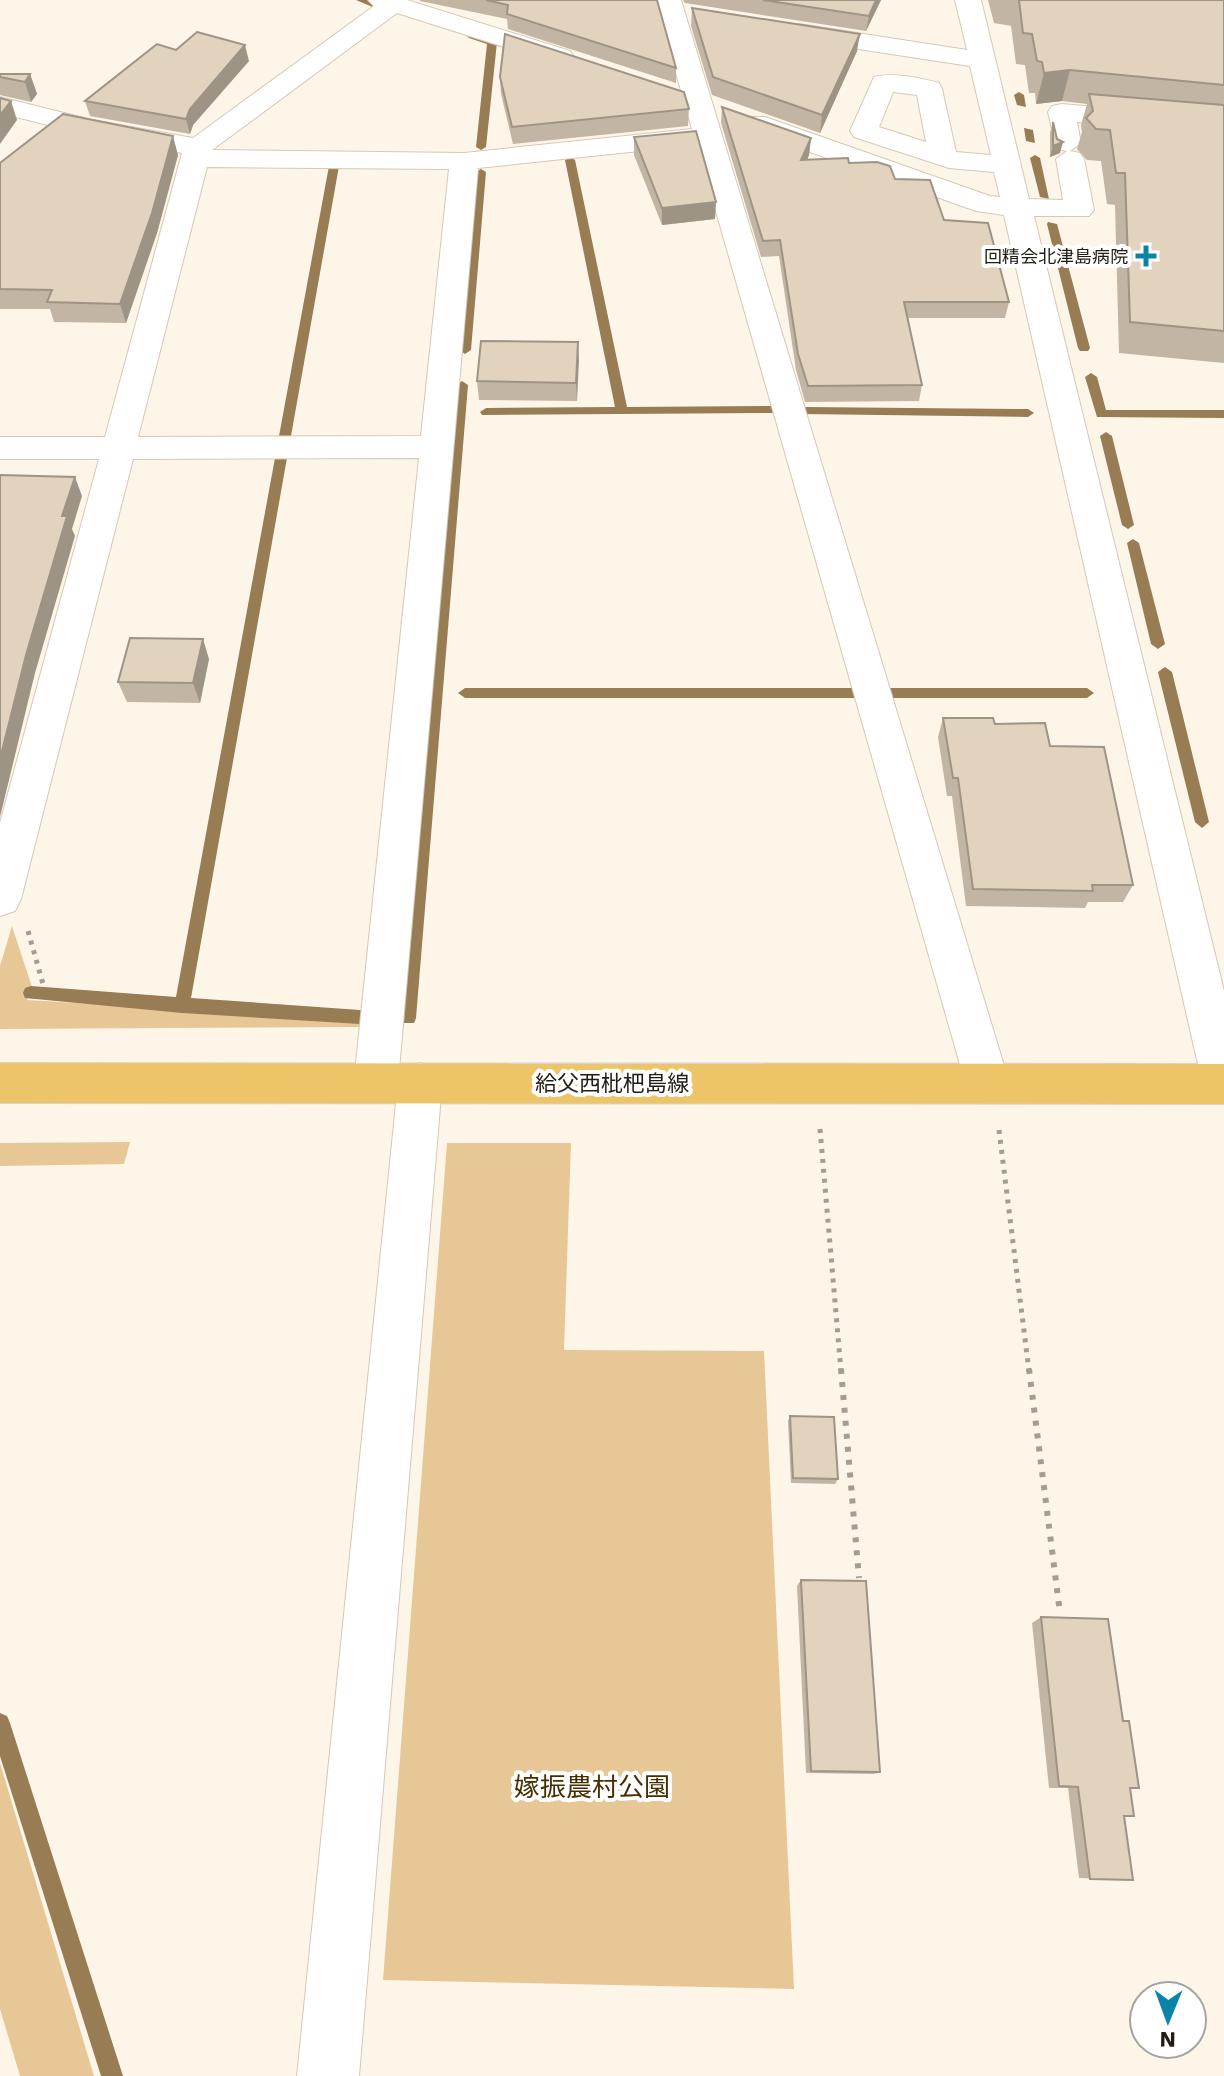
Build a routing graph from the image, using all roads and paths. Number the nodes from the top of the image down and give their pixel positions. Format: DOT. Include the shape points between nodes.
graph roads {
  1 [pos="968,0"];
  2 [pos="387,2"];
  3 [pos="670,6"];
  4 [pos="702,17"];
  5 [pos="780,29"];
  6 [pos="983,60"];
  7 [pos="581,63"];
  8 [pos="0,105"];
  9 [pos="691,110"];
  10 [pos="1224,126"];
  11 [pos="936,127"];
  12 [pos="1036,129"];
  13 [pos="198,152"];
  14 [pos="943,157"];
  15 [pos="464,161"];
  16 [pos="1007,164"];
  17 [pos="1017,207"];
  18 [pos="436,447"];
  19 [pos="0,448"];
  20 [pos="120,448"];
  21 [pos="0,899"];
  22 [pos="398,1082"];
  23 [pos="990,1082"];
  24 [pos="0,1083"];
  25 [pos="816,1083"];
  26 [pos="1224,1083"];
  27 [pos="859,1578"];
  28 [pos="1060,1613"];
  29 [pos="328,2076"];
  1 -- 6 [label="street"];
  2 -- 7 [label="street"];
  2 -- 13 [label="street"];
  3 -- 4 [label="street"];
  3 -- 9 [label="street"];
  5 -- 6 [label="street"];
  6 -- 12 [label="street"];
  8 -- 13 [label="street"];
  9 -- 15 [label="street"];
  9 -- 17 [label="street" via="986,205"];
  9 -- 23 [label="street"];
  10 -- 12 [label="street" via="1062,112"];
  11 -- 12 [label="street"];
  11 -- 14 [label="street"];
  11 -- 14 [label="street" via="929,89 883,83 864,131"];
  12 -- 16 [label="street"];
  12 -- 17 [label="street" via="1079,210"];
  13 -- 15 [label="street"];
  13 -- 20 [label="street"];
  14 -- 16 [label="street"];
  15 -- 18 [label="street"];
  16 -- 17 [label="street"];
  17 -- 26 [label="street"];
  18 -- 20 [label="street"];
  18 -- 22 [label="street"];
  19 -- 20 [label="street"];
  20 -- 21 [label="street"];
  22 -- 24 [label="main road, 給父西枇杷島線"];
  22 -- 25 [label="main road, 給父西枇杷島線"];
  22 -- 29 [label="street"];
  23 -- 25 [label="main road, 給父西枇杷島線"];
  23 -- 26 [label="main road, 給父西枇杷島線"];
  23 -- 28 [label="path"];
  25 -- 27 [label="path"];
}
